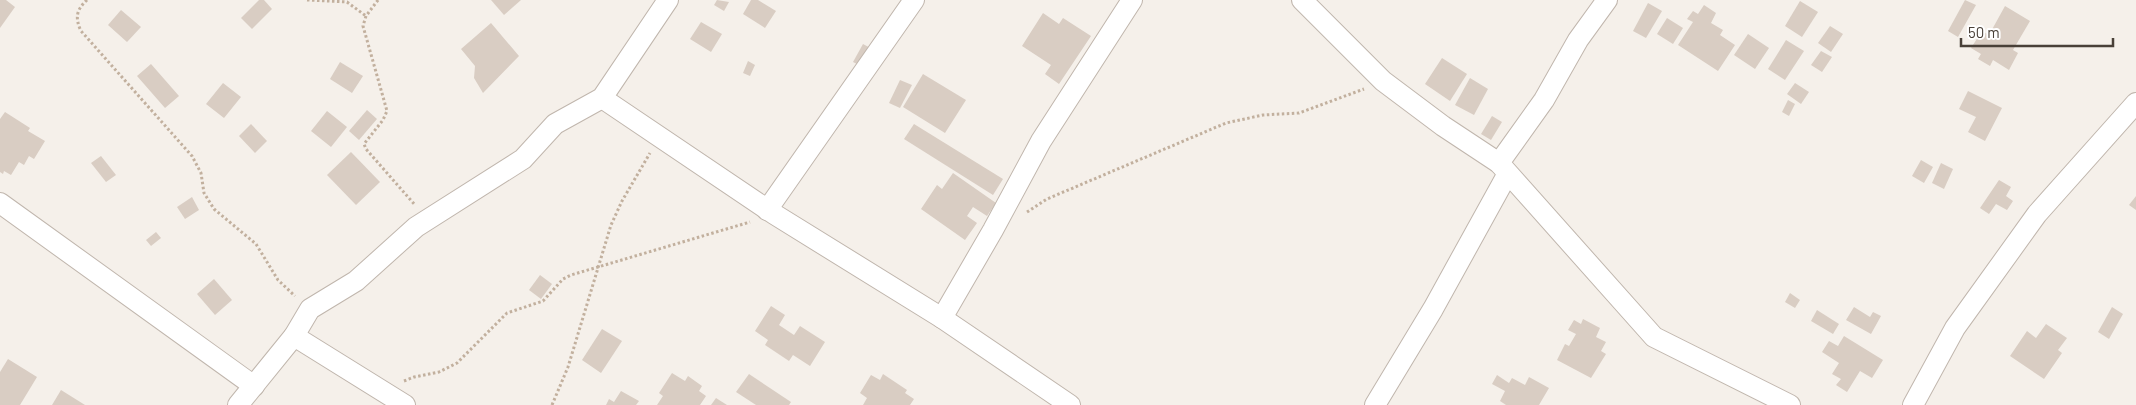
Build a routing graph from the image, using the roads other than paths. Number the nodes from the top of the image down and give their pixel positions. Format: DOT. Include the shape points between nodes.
graph roads {
  1 [pos="668,0"];
  2 [pos="914,0"];
  3 [pos="1132,0"];
  4 [pos="1302,0"];
  5 [pos="1607,0"];
  6 [pos="602,98"];
  7 [pos="2136,103"];
  8 [pos="1503,169"];
  9 [pos="0,203"];
  10 [pos="771,212"];
  11 [pos="942,318"];
  12 [pos="294,336"];
  13 [pos="254,386"];
  14 [pos="1042,398"];
  15 [pos="397,400"];
  16 [pos="238,405"];
  17 [pos="1070,405"];
  18 [pos="1375,405"];
  19 [pos="1790,405"];
  20 [pos="1913,405"];
  1 -- 6 [label="street"];
  2 -- 10 [label="street"];
  3 -- 11 [label="street" via="1041,141"];
  4 -- 8 [label="street" via="1383,81"];
  5 -- 8 [label="street" via="1578,40"];
  6 -- 10 [label="street"];
  6 -- 12 [label="street" via="555,124 523,158 408,233 356,281 310,309"];
  7 -- 20 [label="street" via="2037,214 1955,328"];
  8 -- 18 [label="street" via="1434,309"];
  8 -- 19 [label="street" via="1654,337"];
  9 -- 13 [label="street"];
  10 -- 11 [label="street"];
  11 -- 14 [label="street"];
  12 -- 13 [label="street"];
  12 -- 15 [label="street"];
  13 -- 16 [label="street"];
  14 -- 17 [label="street"];
}
